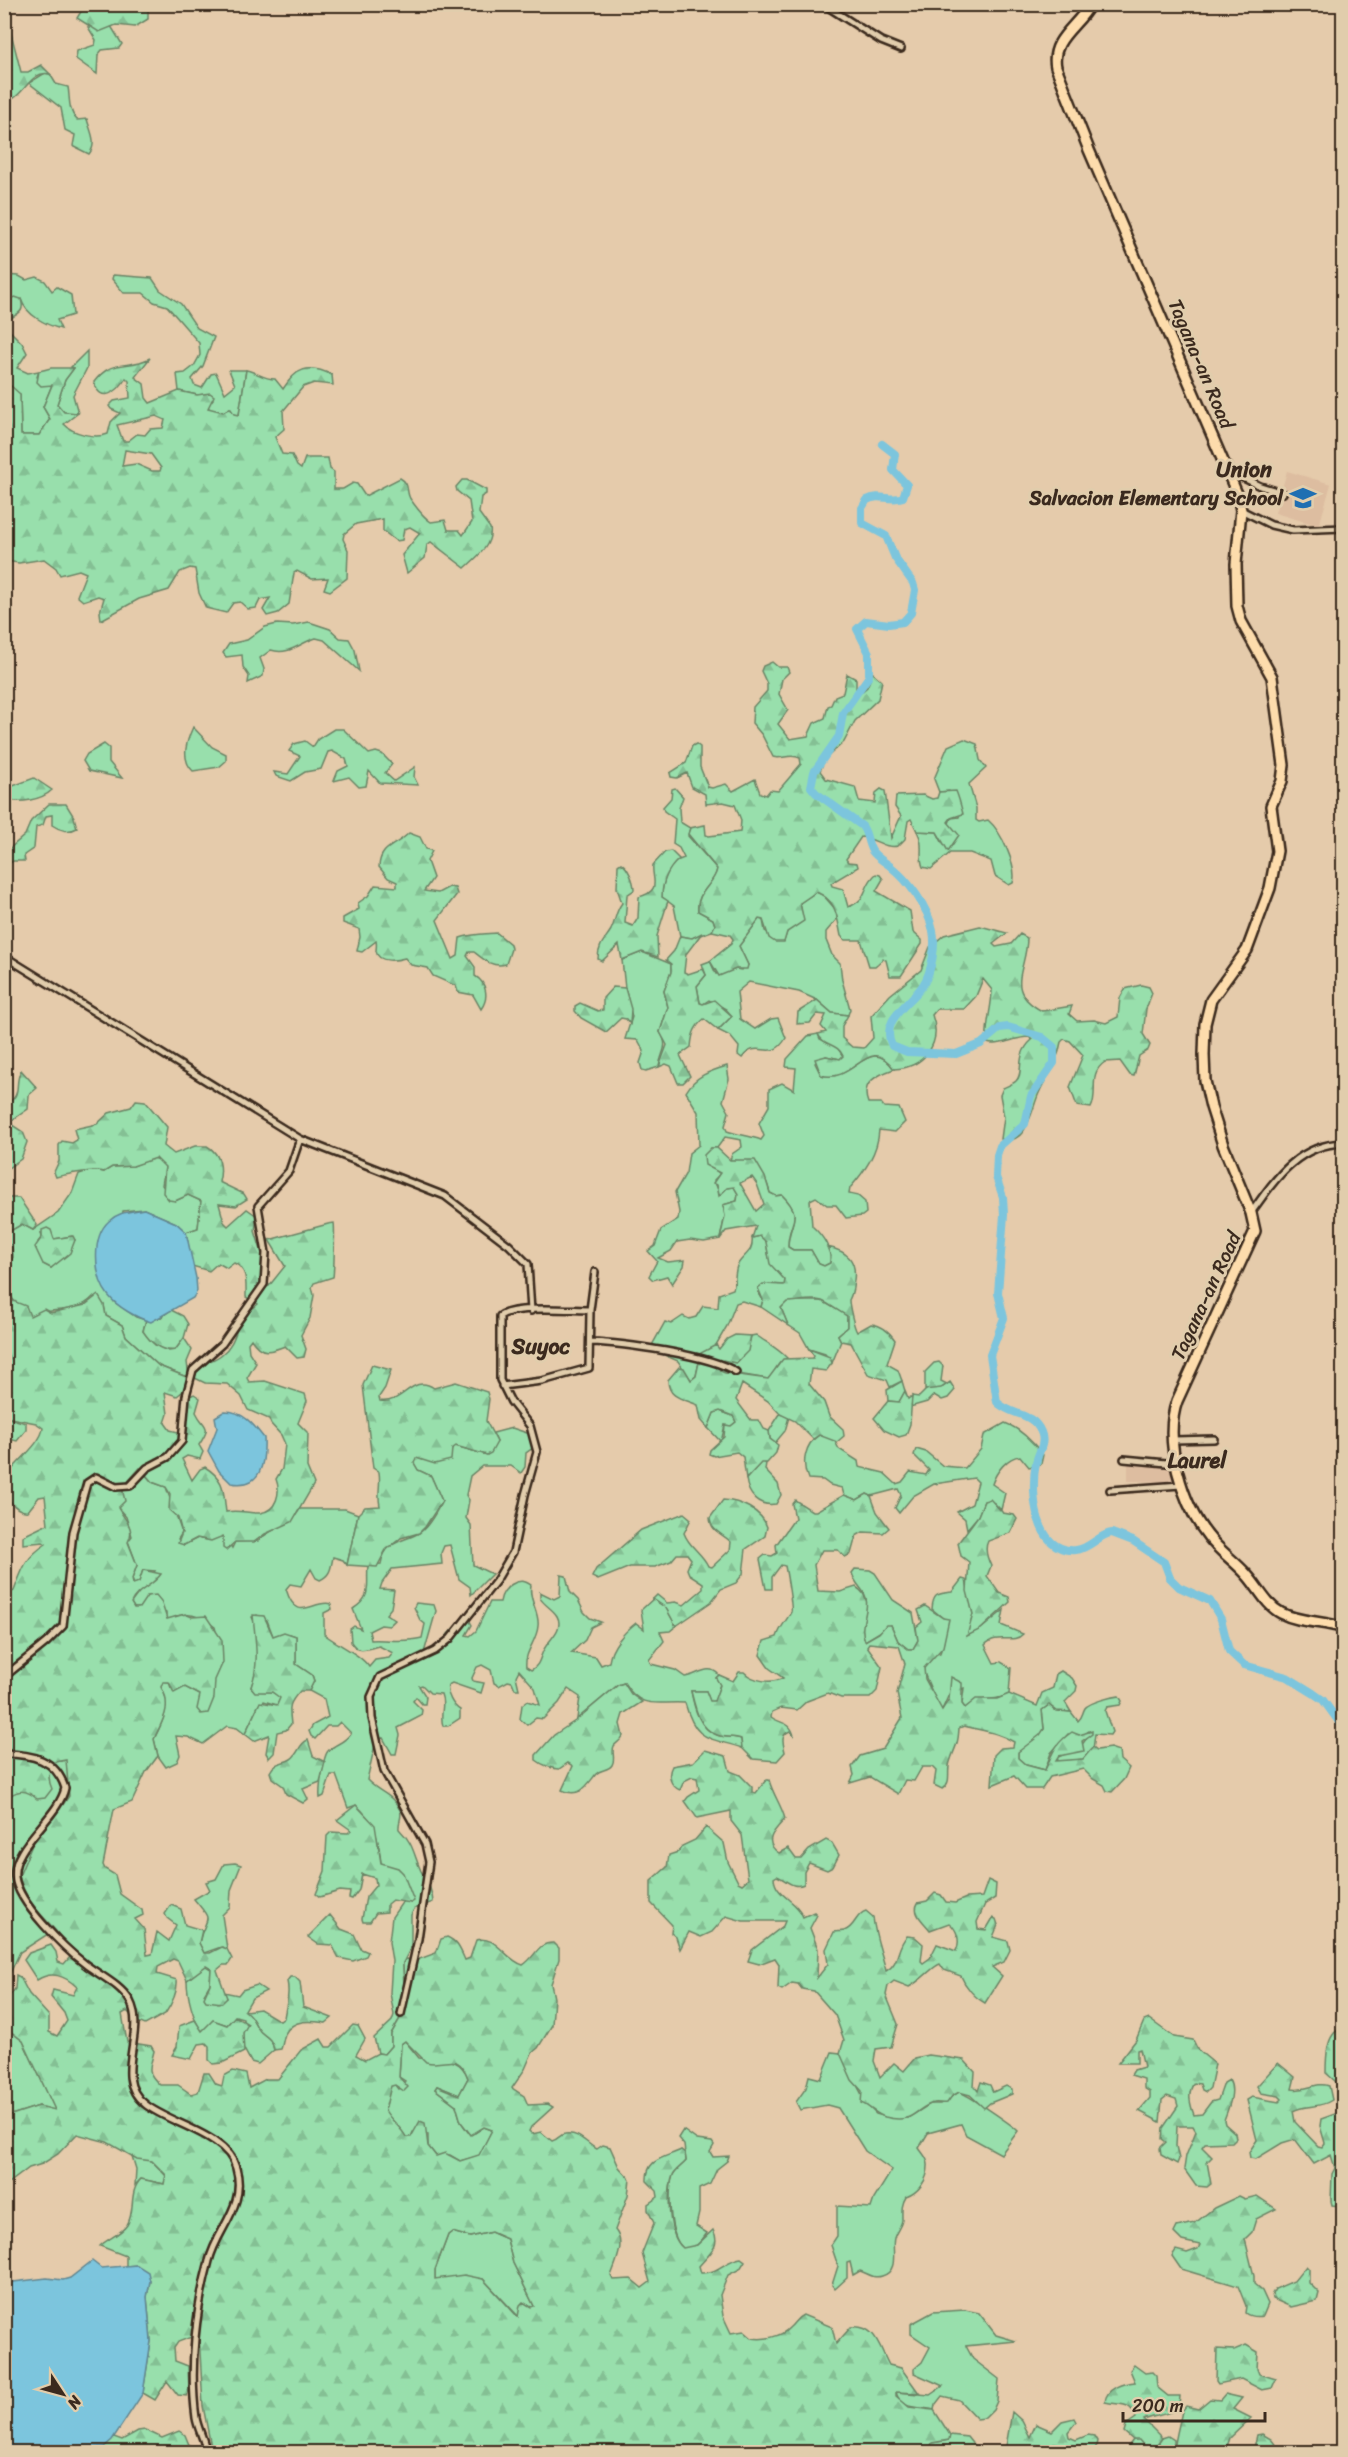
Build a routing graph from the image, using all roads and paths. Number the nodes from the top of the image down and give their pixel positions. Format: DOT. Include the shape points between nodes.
graph roads {
  1 [pos="823,4"];
  2 [pos="1090,4"];
  3 [pos="901,49"];
  4 [pos="1227,470"];
  5 [pos="1283,494"];
  6 [pos="1241,510"];
  7 [pos="1344,528"];
  8 [pos="4,956"];
  9 [pos="300,1139"];
  10 [pos="1344,1143"];
  11 [pos="1251,1213"];
  12 [pos="595,1272"];
  13 [pos="590,1310"];
  14 [pos="531,1311"];
  15 [pos="590,1342"];
  16 [pos="736,1372"];
  17 [pos="502,1386"];
  18 [pos="1214,1439"];
  19 [pos="1174,1440"];
  20 [pos="1124,1459"];
  21 [pos="1177,1464"];
  22 [pos="1181,1485"];
  23 [pos="1110,1490"];
  24 [pos="1344,1628"];
  25 [pos="4,1677"];
  26 [pos="4,1754"];
  27 [pos="401,2014"];
  28 [pos="206,2452"];
  1 -- 3 [label="street" via="881,41"];
  2 -- 4 [label="main road, Tagana-an Road" via="1061,40 1056,67"];
  4 -- 5 [label="street"];
  4 -- 6 [label="main road, Tagana-an Road"];
  6 -- 7 [label="street" via="1271,525 1293,530"];
  6 -- 11 [label="main road, Tagana-an Road" via="1237,606 1241,621 1272,677 1284,765 1271,806 1277,851 1270,888 1247,950 1211,1000 1204,1048 1211,1107"];
  8 -- 9 [label="street"];
  9 -- 14 [label="street" via="453,1201 528,1264"];
  9 -- 25 [label="street" via="289,1171 258,1206 266,1253 264,1284 222,1344 193,1370 182,1441 130,1486 116,1487 96,1477 87,1483 73,1532 63,1626"];
  10 -- 11 [label="street" via="1325,1144 1300,1155"];
  11 -- 19 [label="main road, Tagana-an Road" via="1253,1239 1174,1408"];
  12 -- 13 [label="street"];
  13 -- 14 [label="street"];
  13 -- 15 [label="street"];
  14 -- 17 [label="street" via="500,1316"];
  15 -- 16 [label="street" via="693,1358"];
  15 -- 17 [label="street" via="587,1370"];
  17 -- 27 [label="street" via="530,1426 537,1452 509,1561 450,1639 435,1651 380,1677 370,1697 386,1778 428,1851 418,1938"];
  18 -- 19 [label="street"];
  19 -- 21 [label="main road, Tagana-an Road"];
  20 -- 21 [label="street"];
  21 -- 22 [label="main road, Tagana-an Road"];
  22 -- 23 [label="street"];
  22 -- 24 [label="main road, Tagana-an Road" via="1192,1514 1208,1537 1245,1572 1273,1608 1287,1616"];
  26 -- 28 [label="street" via="27,1754 46,1761 56,1769 65,1788 60,1805 15,1868 22,1896 82,1962 129,1999 135,2016 130,2061 134,2092 145,2105 206,2136 236,2166 234,2209 209,2259 195,2326 196,2418"];
}
